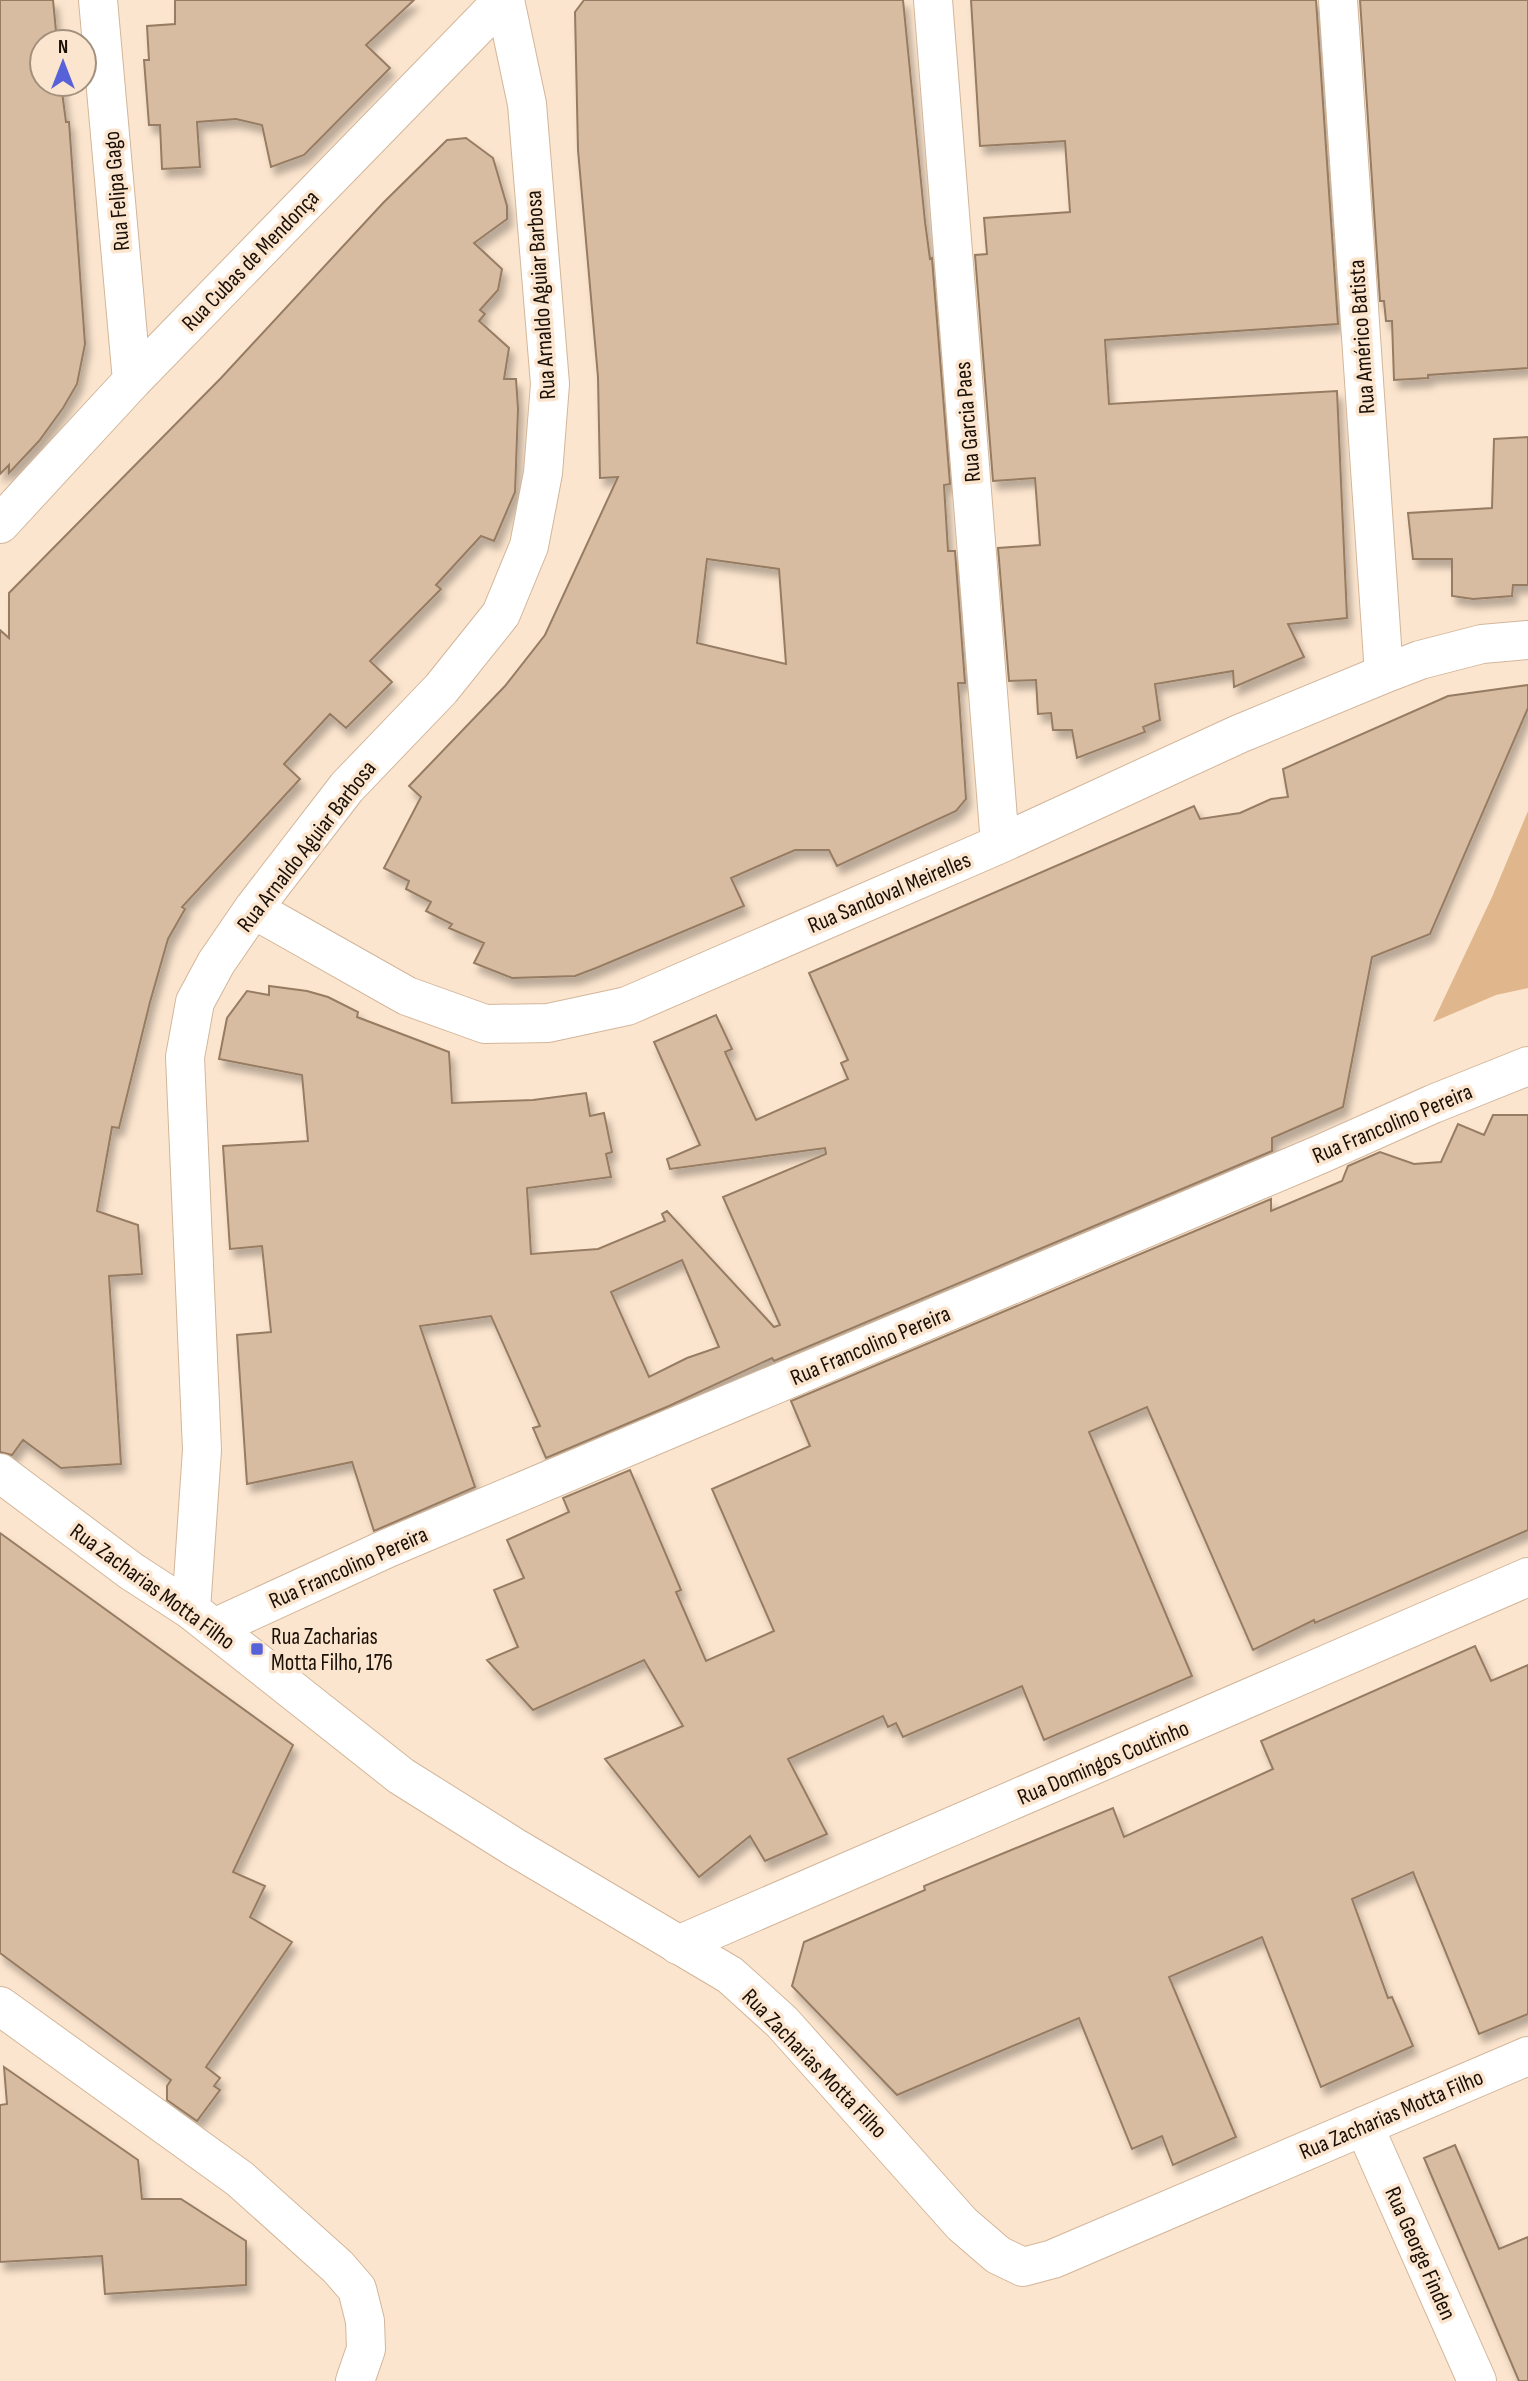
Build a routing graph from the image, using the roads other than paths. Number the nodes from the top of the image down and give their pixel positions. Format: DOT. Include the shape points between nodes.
graph roads {
  1 [pos="99,0"];
  2 [pos="504,0"];
  3 [pos="933,0"];
  4 [pos="1338,0"];
  5 [pos="132,381"];
  6 [pos="0,524"];
  7 [pos="1528,640"];
  8 [pos="1384,674"];
  9 [pos="1000,844"];
  10 [pos="253,909"];
  11 [pos="1528,1066"];
  12 [pos="0,1473"];
  13 [pos="1528,1577"];
  14 [pos="203,1619"];
  15 [pos="678,1945"];
  16 [pos="0,2006"];
  17 [pos="1528,2056"];
  18 [pos="1364,2126"];
  19 [pos="360,2365"];
  20 [pos="1477,2381"];
  1 -- 5 [label="street, Rua Felipa Gago"];
  2 -- 5 [label="street, Rua Cubas de Mendonça"];
  2 -- 10 [label="street, Rua Arnaldo Aguiar Barbosa" via="527,104 550,384 543,473 529,545 501,614 441,689 348,787"];
  3 -- 9 [label="street, Rua Garcia Paes"];
  4 -- 8 [label="street, Rua Américo Batista"];
  5 -- 6 [label="street, Rua Cubas de Mendonça"];
  7 -- 8 [label="street, Rua Sandoval Meirelles" via="1482,644"];
  8 -- 9 [label="street, Rua Sandoval Meirelles" via="1239,734"];
  9 -- 10 [label="street, Rua Sandoval Meirelles" via="627,1006 548,1023 485,1024 407,996"];
  10 -- 14 [label="street, Rua Arnaldo Aguiar Barbosa" via="195,1002 185,1057 202,1450"];
  11 -- 14 [label="street, Rua Francolino Pereira" via="388,1548"];
  12 -- 14 [label="street, Rua Zacharias Motta Filho"];
  13 -- 15 [label="street, Rua Domingos Coutinho"];
  14 -- 15 [label="street, Rua Zacharias Motta Filho" via="401,1776"];
  15 -- 18 [label="street, Rua Zacharias Motta Filho" via="730,1975 782,2022 962,2224 998,2255 1023,2267 1053,2259"];
  16 -- 19 [label="street" via="240,2179 338,2267 357,2289 365,2321"];
  17 -- 18 [label="street, Rua Zacharias Motta Filho"];
  18 -- 20 [label="street, Rua George Finden"];
}
